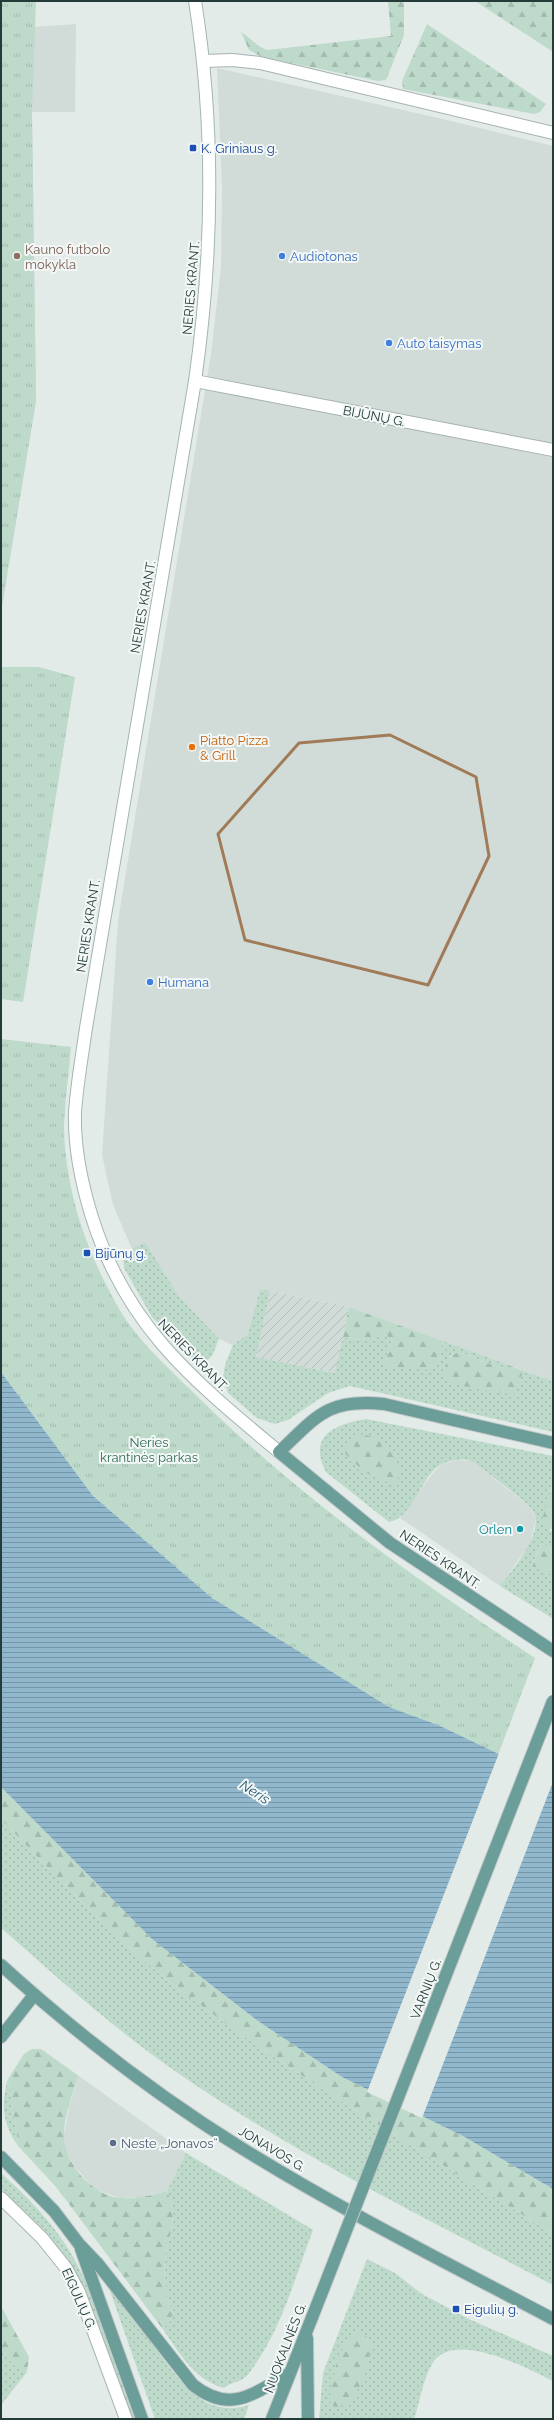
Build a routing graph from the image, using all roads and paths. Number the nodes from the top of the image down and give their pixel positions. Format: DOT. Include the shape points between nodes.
graph roads {
  1 [pos="195,1"];
  2 [pos="204,61"];
  3 [pos="553,133"];
  4 [pos="195,382"];
  5 [pos="553,450"];
  6 [pos="553,1443"];
  7 [pos="280,1452"];
  8 [pos="553,1651"];
  9 [pos="553,1700"];
  10 [pos="1,1965"];
  11 [pos="34,1995"];
  12 [pos="1,2037"];
  13 [pos="1,2157"];
  14 [pos="1,2198"];
  15 [pos="79,2244"];
  16 [pos="324,2287"];
  17 [pos="553,2319"];
  18 [pos="307,2330"];
  19 [pos="290,2373"];
  20 [pos="126,2419"];
  21 [pos="142,2419"];
  22 [pos="272,2419"];
  23 [pos="308,2419"];
  1 -- 2 [label="main road, NERIES KRANT."];
  2 -- 3 [label="main road" via="260,63"];
  2 -- 4 [label="main road, NERIES KRANT." via="209,142 210,235 205,307"];
  4 -- 5 [label="main road, BIJŪNŲ G."];
  4 -- 7 [label="main road, NERIES KRANT." via="86,1028 75,1113 76,1147 88,1203 103,1247 121,1287 144,1323 170,1354 214,1398"];
  6 -- 7 [label="main road" via="384,1404 364,1402 343,1404 327,1411 310,1423"];
  7 -- 8 [label="main road, NERIES KRANT." via="390,1543"];
  9 -- 16 [label="main road, VARNIŲ G., bridge"];
  10 -- 11 [label="main road, JONAVOS G."];
  11 -- 12 [label="main road"];
  11 -- 17 [label="main road, JONAVOS G." via="119,2063 243,2149 326,2197"];
  13 -- 15 [label="main road" via="54,2211"];
  14 -- 20 [label="main road, EIGULIŲ G." via="42,2238 66,2268 79,2292"];
  15 -- 19 [label="main road" via="103,2269 193,2385 204,2394 225,2401 235,2400"];
  15 -- 21 [label="main road"];
  16 -- 18 [label="main road, NUOKALNĖS G."];
  18 -- 19 [label="main road, NUOKALNĖS G."];
  18 -- 23 [label="main road"];
  19 -- 22 [label="main road, NUOKALNĖS G."];
}
